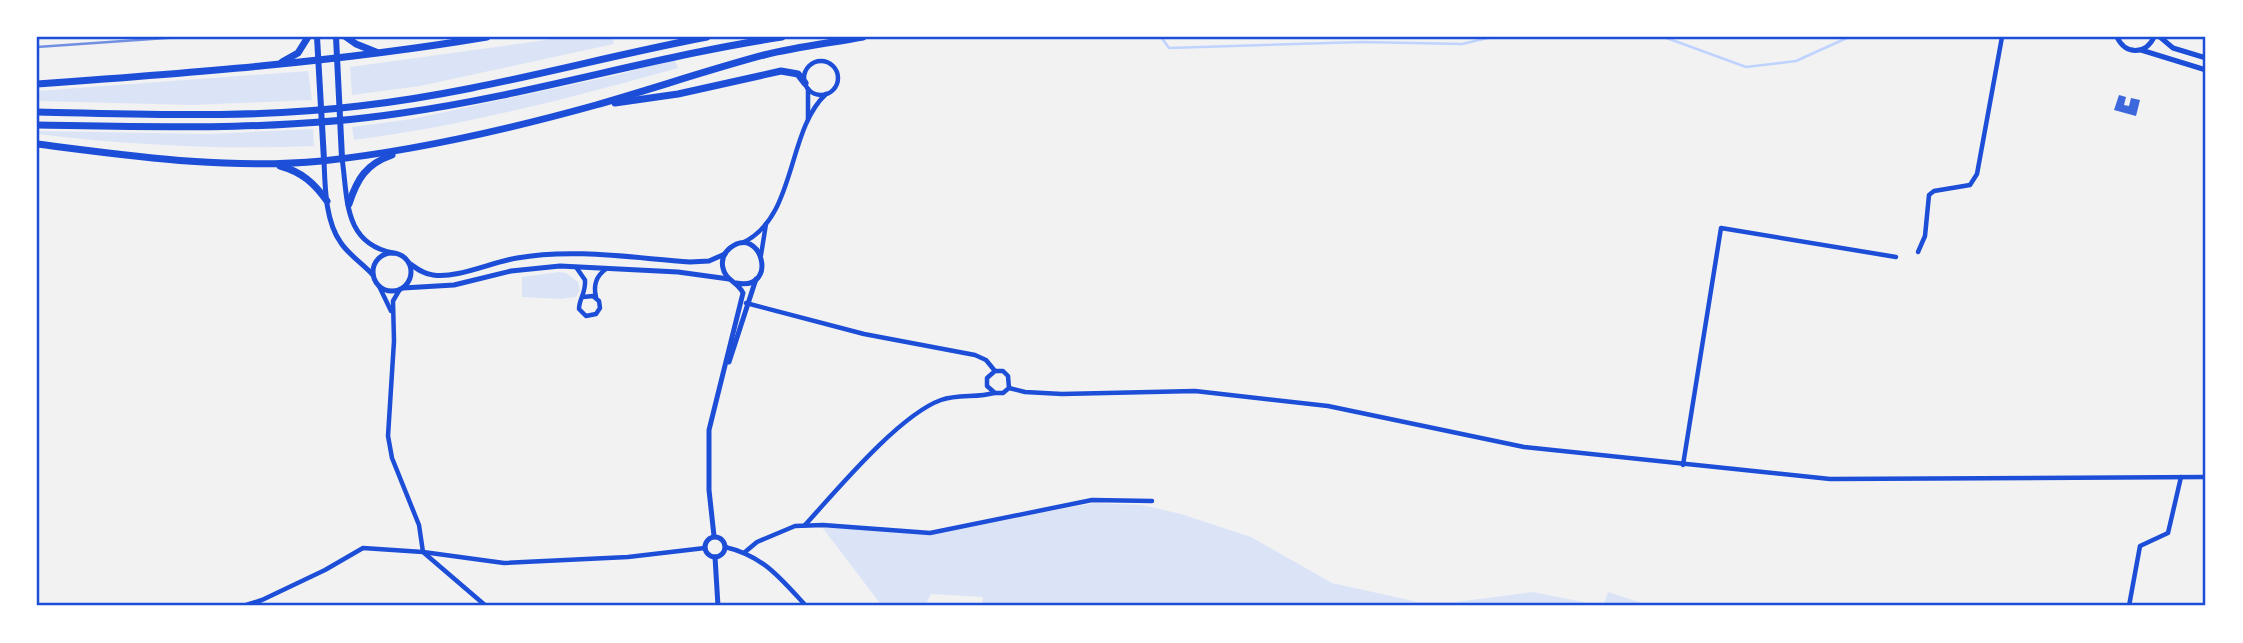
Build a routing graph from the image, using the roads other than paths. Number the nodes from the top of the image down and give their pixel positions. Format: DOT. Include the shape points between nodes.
graph roads {
  1 [pos="308,37"];
  2 [pos="317,37"];
  3 [pos="336,37"];
  4 [pos="346,37"];
  5 [pos="487,37"];
  6 [pos="707,37"];
  7 [pos="782,37"];
  8 [pos="863,37"];
  9 [pos="2003,37"];
  10 [pos="2117,37"];
  11 [pos="2154,37"];
  12 [pos="2160,37"];
  13 [pos="2141,50"];
  14 [pos="380,53"];
  15 [pos="2206,58"];
  16 [pos="337,59"];
  17 [pos="318,61"];
  18 [pos="273,65"];
  19 [pos="2206,70"];
  20 [pos="37,83"];
  21 [pos="807,86"];
  22 [pos="826,94"];
  23 [pos="597,105"];
  24 [pos="37,112"];
  25 [pos="807,123"];
  26 [pos="37,125"];
  27 [pos="37,144"];
  28 [pos="412,148"];
  29 [pos="342,158"];
  30 [pos="324,160"];
  31 [pos="272,164"];
  32 [pos="327,201"];
  33 [pos="349,204"];
  34 [pos="766,223"];
  35 [pos="741,244"];
  36 [pos="1918,252"];
  37 [pos="393,253"];
  38 [pos="725,254"];
  39 [pos="761,255"];
  40 [pos="1896,257"];
  41 [pos="409,263"];
  42 [pos="574,266"];
  43 [pos="607,268"];
  44 [pos="373,275"];
  45 [pos="756,279"];
  46 [pos="733,281"];
  47 [pos="379,286"];
  48 [pos="401,288"];
  49 [pos="583,297"];
  50 [pos="596,298"];
  51 [pos="746,302"];
  52 [pos="393,319"];
  53 [pos="995,371"];
  54 [pos="1009,388"];
  55 [pos="995,393"];
  56 [pos="1683,465"];
  57 [pos="2181,477"];
  58 [pos="2206,477"];
  59 [pos="1152,501"];
  60 [pos="804,526"];
  61 [pos="714,536"];
  62 [pos="726,547"];
  63 [pos="705,548"];
  64 [pos="423,552"];
  65 [pos="745,552"];
  66 [pos="715,557"];
  67 [pos="243,606"];
  68 [pos="486,606"];
  69 [pos="718,606"];
  70 [pos="806,606"];
  71 [pos="2129,606"];
  1 -- 18 [label="highway" via="298,53"];
  2 -- 17 [label="main road"];
  3 -- 16 [label="main road"];
  4 -- 14 [label="highway"];
  5 -- 14 [label="highway"];
  6 -- 24 [label="highway" via="455,91 361,106 240,115"];
  7 -- 26 [label="highway" via="363,119 238,128"];
  8 -- 23 [label="highway" via="764,55"];
  9 -- 36 [label="street" via="1977,174 1970,185 1929,195 1925,236"];
  10 -- 13 [label="main road" via="2129,50"];
  11 -- 13 [label="main road"];
  12 -- 15 [label="main road" via="2173,48"];
  13 -- 19 [label="main road"];
  14 -- 16 [label="highway"];
  16 -- 17 [label="highway"];
  16 -- 29 [label="main road"];
  17 -- 18 [label="highway"];
  17 -- 30 [label="main road"];
  18 -- 20 [label="highway"];
  21 -- 22 [label="street"];
  21 -- 22 [label="street" via="808,67 817,61 828,62 836,69 838,80"];
  21 -- 23 [label="highway" via="798,74 781,71 658,98"];
  21 -- 25 [label="street"];
  22 -- 25 [label="street"];
  23 -- 28 [label="highway"];
  25 -- 34 [label="street"];
  27 -- 31 [label="highway" via="153,159"];
  28 -- 29 [label="highway"];
  28 -- 33 [label="highway" via="370,165 357,181"];
  29 -- 30 [label="highway"];
  29 -- 33 [label="main road"];
  30 -- 31 [label="highway"];
  30 -- 32 [label="main road"];
  31 -- 32 [label="highway" via="301,173"];
  32 -- 44 [label="main road" via="335,233"];
  33 -- 37 [label="main road" via="354,228 364,241"];
  34 -- 35 [label="street"];
  34 -- 39 [label="street"];
  35 -- 38 [label="main road" via="731,246"];
  35 -- 39 [label="main road" via="751,245"];
  37 -- 41 [label="main road"];
  37 -- 44 [label="main road" via="378,260"];
  38 -- 41 [label="main road" via="690,262 536,255 442,276 429,275"];
  38 -- 46 [label="main road" via="722,267"];
  39 -- 45 [label="main road" via="762,268"];
  40 -- 56 [label="street" via="1721,228"];
  41 -- 48 [label="main road" via="410,278"];
  42 -- 43 [label="main road"];
  42 -- 48 [label="main road" via="524,269 454,285"];
  42 -- 49 [label="street" via="586,280"];
  43 -- 46 [label="main road"];
  43 -- 50 [label="street" via="597,279"];
  44 -- 47 [label="main road"];
  45 -- 46 [label="main road" via="745,284"];
  45 -- 51 [label="main road"];
  46 -- 51 [label="main road"];
  47 -- 48 [label="main road" via="391,291"];
  47 -- 52 [label="street"];
  48 -- 52 [label="street" via="393,301"];
  49 -- 50 [label="street"];
  49 -- 50 [label="street" via="579,309 589,317 598,312"];
  51 -- 53 [label="street" via="864,334 975,355"];
  51 -- 61 [label="main road" via="709,430"];
  52 -- 64 [label="street" via="389,447 419,524"];
  53 -- 54 [label="street" via="1006,373"];
  53 -- 55 [label="street" via="987,382"];
  54 -- 55 [label="street"];
  54 -- 56 [label="street" via="1052,394 1195,391 1314,404 1524,447"];
  55 -- 60 [label="street" via="941,400 915,415 851,474"];
  56 -- 57 [label="street" via="1830,479"];
  57 -- 58 [label="street"];
  57 -- 71 [label="street" via="2168,533 2140,546"];
  59 -- 60 [label="street" via="1092,500 930,533"];
  60 -- 65 [label="street" via="757,542"];
  61 -- 62 [label="main road"];
  61 -- 63 [label="main road" via="706,540"];
  62 -- 65 [label="street"];
  62 -- 66 [label="main road"];
  63 -- 64 [label="street" via="503,563"];
  63 -- 66 [label="main road"];
  64 -- 67 [label="street" via="363,548"];
  64 -- 68 [label="street"];
  65 -- 70 [label="street" via="769,567"];
  66 -- 69 [label="main road"];
}
